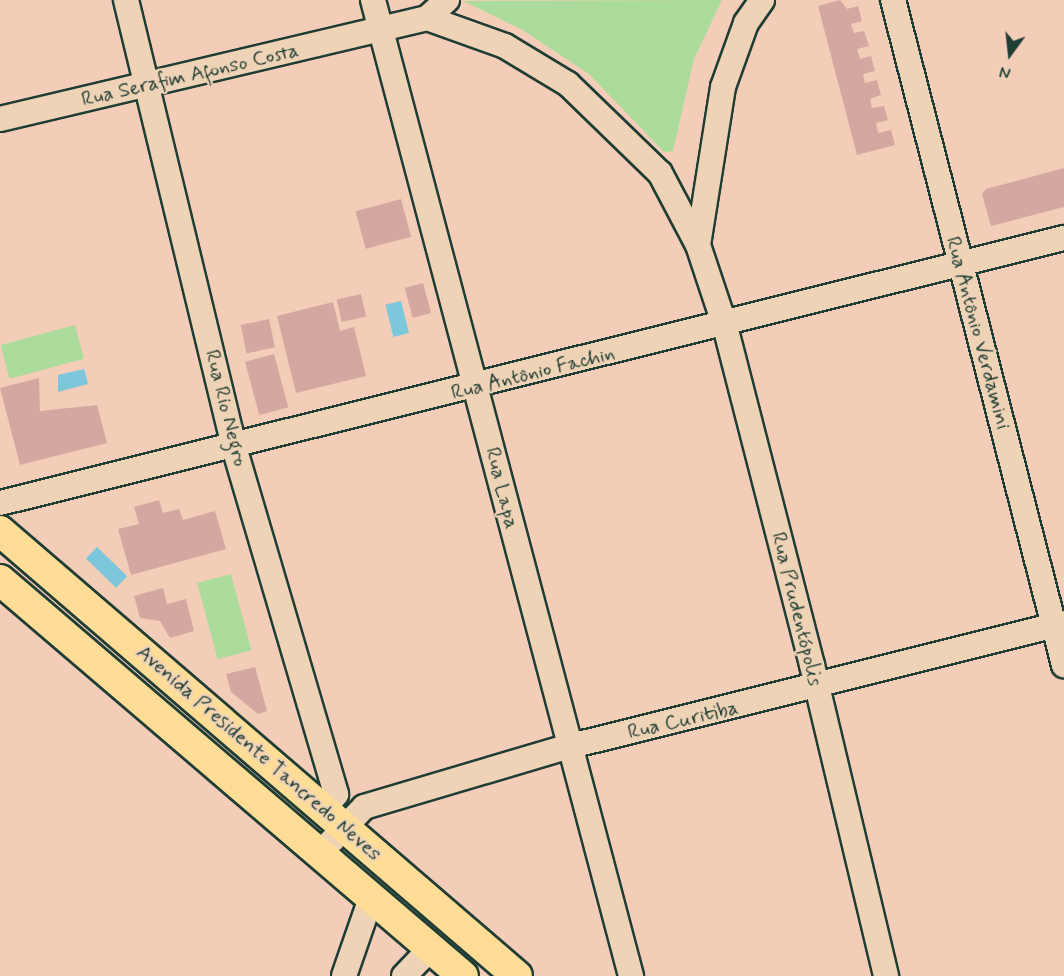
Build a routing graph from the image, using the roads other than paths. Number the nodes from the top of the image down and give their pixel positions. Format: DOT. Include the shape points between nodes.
graph roads {
  1 [pos="126,0"];
  2 [pos="373,0"];
  3 [pos="447,0"];
  4 [pos="762,0"];
  5 [pos="892,0"];
  6 [pos="427,18"];
  7 [pos="380,29"];
  8 [pos="148,86"];
  9 [pos="0,119"];
  10 [pos="1064,238"];
  11 [pos="698,245"];
  12 [pos="960,264"];
  13 [pos="724,326"];
  14 [pos="476,386"];
  15 [pos="234,447"];
  16 [pos="1,508"];
  17 [pos="0,580"];
  18 [pos="1059,624"];
  19 [pos="1064,665"];
  20 [pos="818,688"];
  21 [pos="567,747"];
  22 [pos="342,808"];
  23 [pos="321,852"];
  24 [pos="371,898"];
  25 [pos="431,948"];
  26 [pos="345,976"];
  27 [pos="404,976"];
  28 [pos="463,976"];
  29 [pos="517,976"];
  30 [pos="631,976"];
  31 [pos="886,976"];
  1 -- 8 [label="street, Rua Rio Negro"];
  2 -- 7 [label="street, Rua Lapa"];
  3 -- 6 [label="street"];
  4 -- 11 [label="street" via="746,23 723,87"];
  5 -- 12 [label="street, Rua Antônio Verdamini"];
  6 -- 7 [label="street"];
  6 -- 11 [label="street, Rua Prudentópolis" via="505,46 568,84 660,173"];
  7 -- 8 [label="street, Rua Serafim Afonso Costa"];
  7 -- 14 [label="street, Rua Lapa"];
  8 -- 9 [label="street, Rua Serafim Afonso Costa"];
  8 -- 15 [label="street, Rua Rio Negro"];
  10 -- 12 [label="street, Rua Antônio Fachin"];
  11 -- 13 [label="street, Rua Prudentópolis"];
  12 -- 13 [label="street, Rua Antônio Fachin"];
  12 -- 18 [label="street, Rua Antônio Verdamini"];
  13 -- 14 [label="street, Rua Antônio Fachin"];
  13 -- 20 [label="street, Rua Prudentópolis"];
  14 -- 15 [label="street, Rua Antônio Fachin"];
  14 -- 21 [label="street, Rua Lapa"];
  15 -- 16 [label="street, Rua Antônio Fachin"];
  15 -- 22 [label="street, Rua Rio Negro"];
  16 -- 22 [label="main road, Avenida Presidente Tancredo Neves"];
  17 -- 23 [label="main road, Avenida Presidente Tancredo Neves"];
  18 -- 19 [label="street, Rua Antônio Verdamini"];
  18 -- 20 [label="street, Rua Curitiba"];
  20 -- 21 [label="street, Rua Curitiba"];
  20 -- 31 [label="street, Rua Prudentópolis"];
  21 -- 22 [label="street, Rua Curitiba"];
  21 -- 30 [label="street, Rua Lapa"];
  22 -- 23 [label="street"];
  22 -- 29 [label="main road, Avenida Presidente Tancredo Neves"];
  23 -- 24 [label="main road, Avenida Presidente Tancredo Neves"];
  24 -- 25 [label="main road, Avenida Presidente Tancredo Neves"];
  24 -- 26 [label="street"];
  25 -- 27 [label="street"];
  25 -- 28 [label="main road, Avenida Presidente Tancredo Neves"];
}
